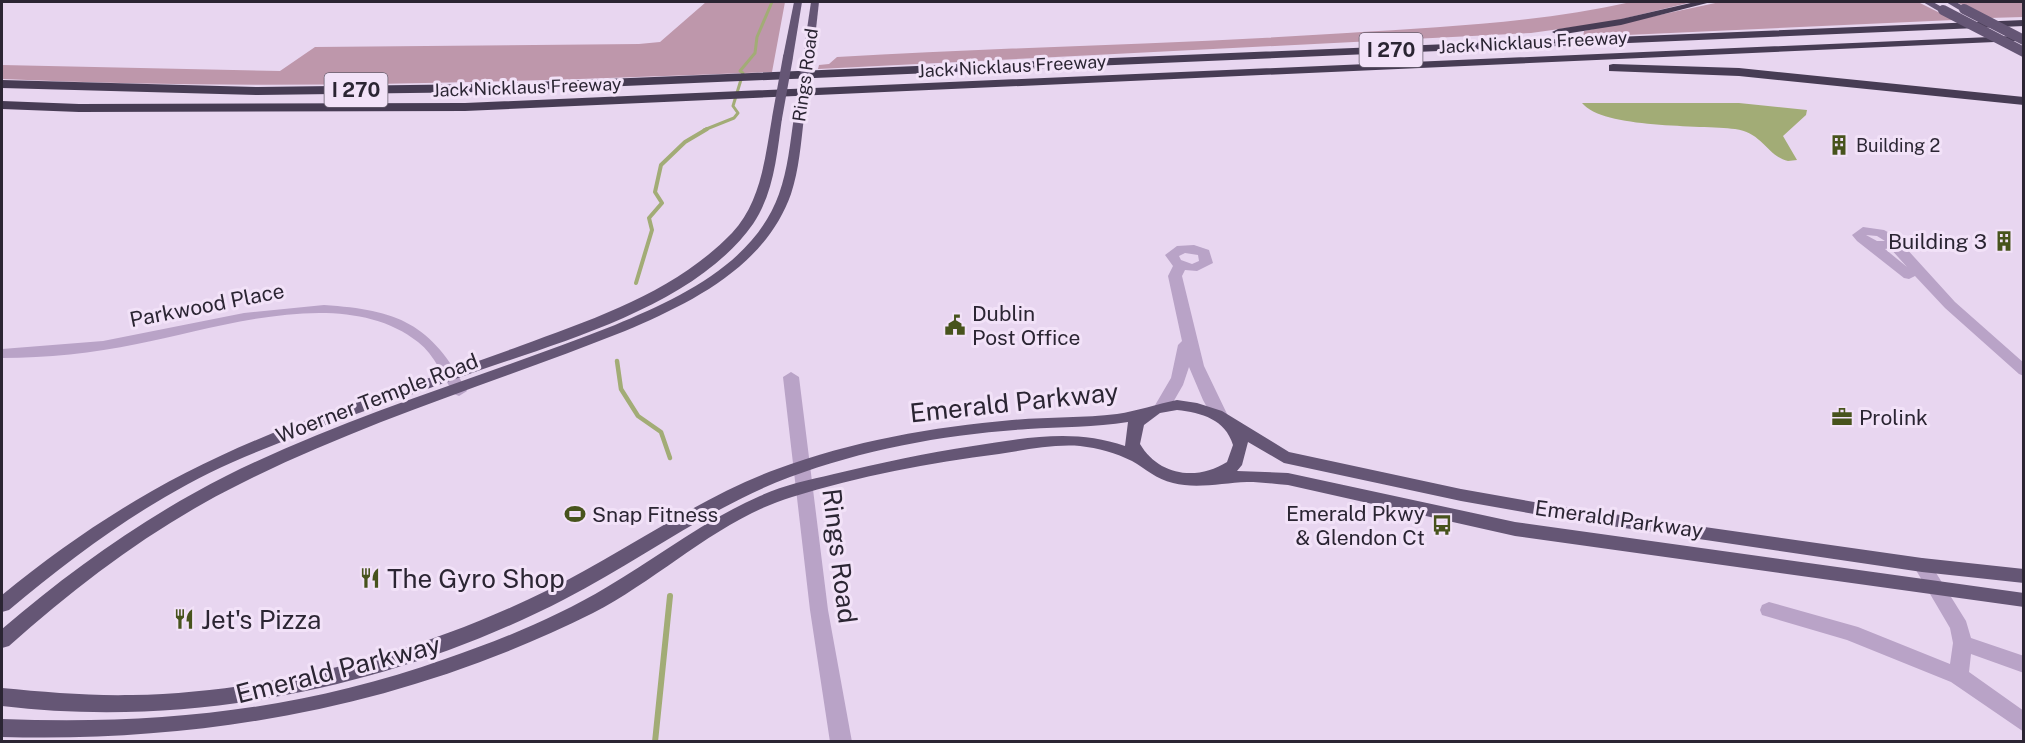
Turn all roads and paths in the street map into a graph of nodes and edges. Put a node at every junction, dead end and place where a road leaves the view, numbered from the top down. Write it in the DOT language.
graph roads {
  1 [pos="798,2"];
  2 [pos="815,2"];
  3 [pos="1706,2"];
  4 [pos="1927,2"];
  5 [pos="1950,2"];
  6 [pos="2024,23"];
  7 [pos="2024,39"];
  8 [pos="2024,52"];
  9 [pos="1114,62"];
  10 [pos="1348,68"];
  11 [pos="2,84"];
  12 [pos="2024,101"];
  13 [pos="2,106"];
  14 [pos="753,216"];
  15 [pos="776,217"];
  16 [pos="1180,266"];
  17 [pos="1950,304"];
  18 [pos="1186,333"];
  19 [pos="2,354"];
  20 [pos="2024,371"];
  21 [pos="791,377"];
  22 [pos="455,384"];
  23 [pos="1155,410"];
  24 [pos="1226,420"];
  25 [pos="1139,458"];
  26 [pos="802,466"];
  27 [pos="1210,478"];
  28 [pos="804,488"];
  29 [pos="1922,566"];
  30 [pos="2024,576"];
  31 [pos="1937,590"];
  32 [pos="2024,600"];
  33 [pos="2,604"];
  34 [pos="1768,610"];
  35 [pos="2,640"];
  36 [pos="1963,642"];
  37 [pos="2024,665"];
  38 [pos="1958,676"];
  39 [pos="2,697"];
  40 [pos="2024,723"];
  41 [pos="2,728"];
  42 [pos="841,741"];
  1 -- 14 [label="main road, Rings Road, bridge"];
  2 -- 15 [label="main road, Rings Road, bridge"];
  3 -- 9 [label="highway"];
  4 -- 8 [label="main road, bridge"];
  5 -- 7 [label="main road, bridge"];
  6 -- 9 [label="highway, Jack Nicklaus Freeway / I 270"];
  7 -- 10 [label="highway, Jack Nicklaus Freeway / I 270"];
  9 -- 11 [label="highway, Jack Nicklaus Freeway / I 270"];
  10 -- 12 [label="highway"];
  10 -- 13 [label="highway, Jack Nicklaus Freeway / I 270"];
  14 -- 22 [label="main road, Woerner Temple Road"];
  15 -- 22 [label="main road, Woerner Temple Road"];
  16 -- 18 [label="street"];
  17 -- 17 [label="street"];
  17 -- 20 [label="street"];
  18 -- 23 [label="street"];
  18 -- 24 [label="street"];
  19 -- 22 [label="street, Parkwood Place"];
  21 -- 26 [label="street, Rings Road"];
  22 -- 33 [label="main road, Woerner Temple Road"];
  22 -- 35 [label="main road, Woerner Temple Road"];
  23 -- 24 [label="main road"];
  23 -- 25 [label="main road"];
  23 -- 26 [label="main road, Emerald Parkway"];
  24 -- 27 [label="main road"];
  24 -- 29 [label="main road, Emerald Parkway"];
  25 -- 27 [label="main road"];
  25 -- 28 [label="main road, Emerald Parkway"];
  26 -- 28 [label="street, Rings Road"];
  26 -- 39 [label="main road, Emerald Parkway"];
  27 -- 31 [label="main road, Emerald Parkway"];
  28 -- 41 [label="main road, Emerald Parkway"];
  28 -- 42 [label="street, Rings Road"];
  29 -- 30 [label="main road, Emerald Parkway"];
  29 -- 31 [label="street"];
  31 -- 32 [label="main road, Emerald Parkway"];
  31 -- 36 [label="street"];
  34 -- 38 [label="street"];
  36 -- 37 [label="street"];
  36 -- 38 [label="street"];
  38 -- 40 [label="street"];
}
